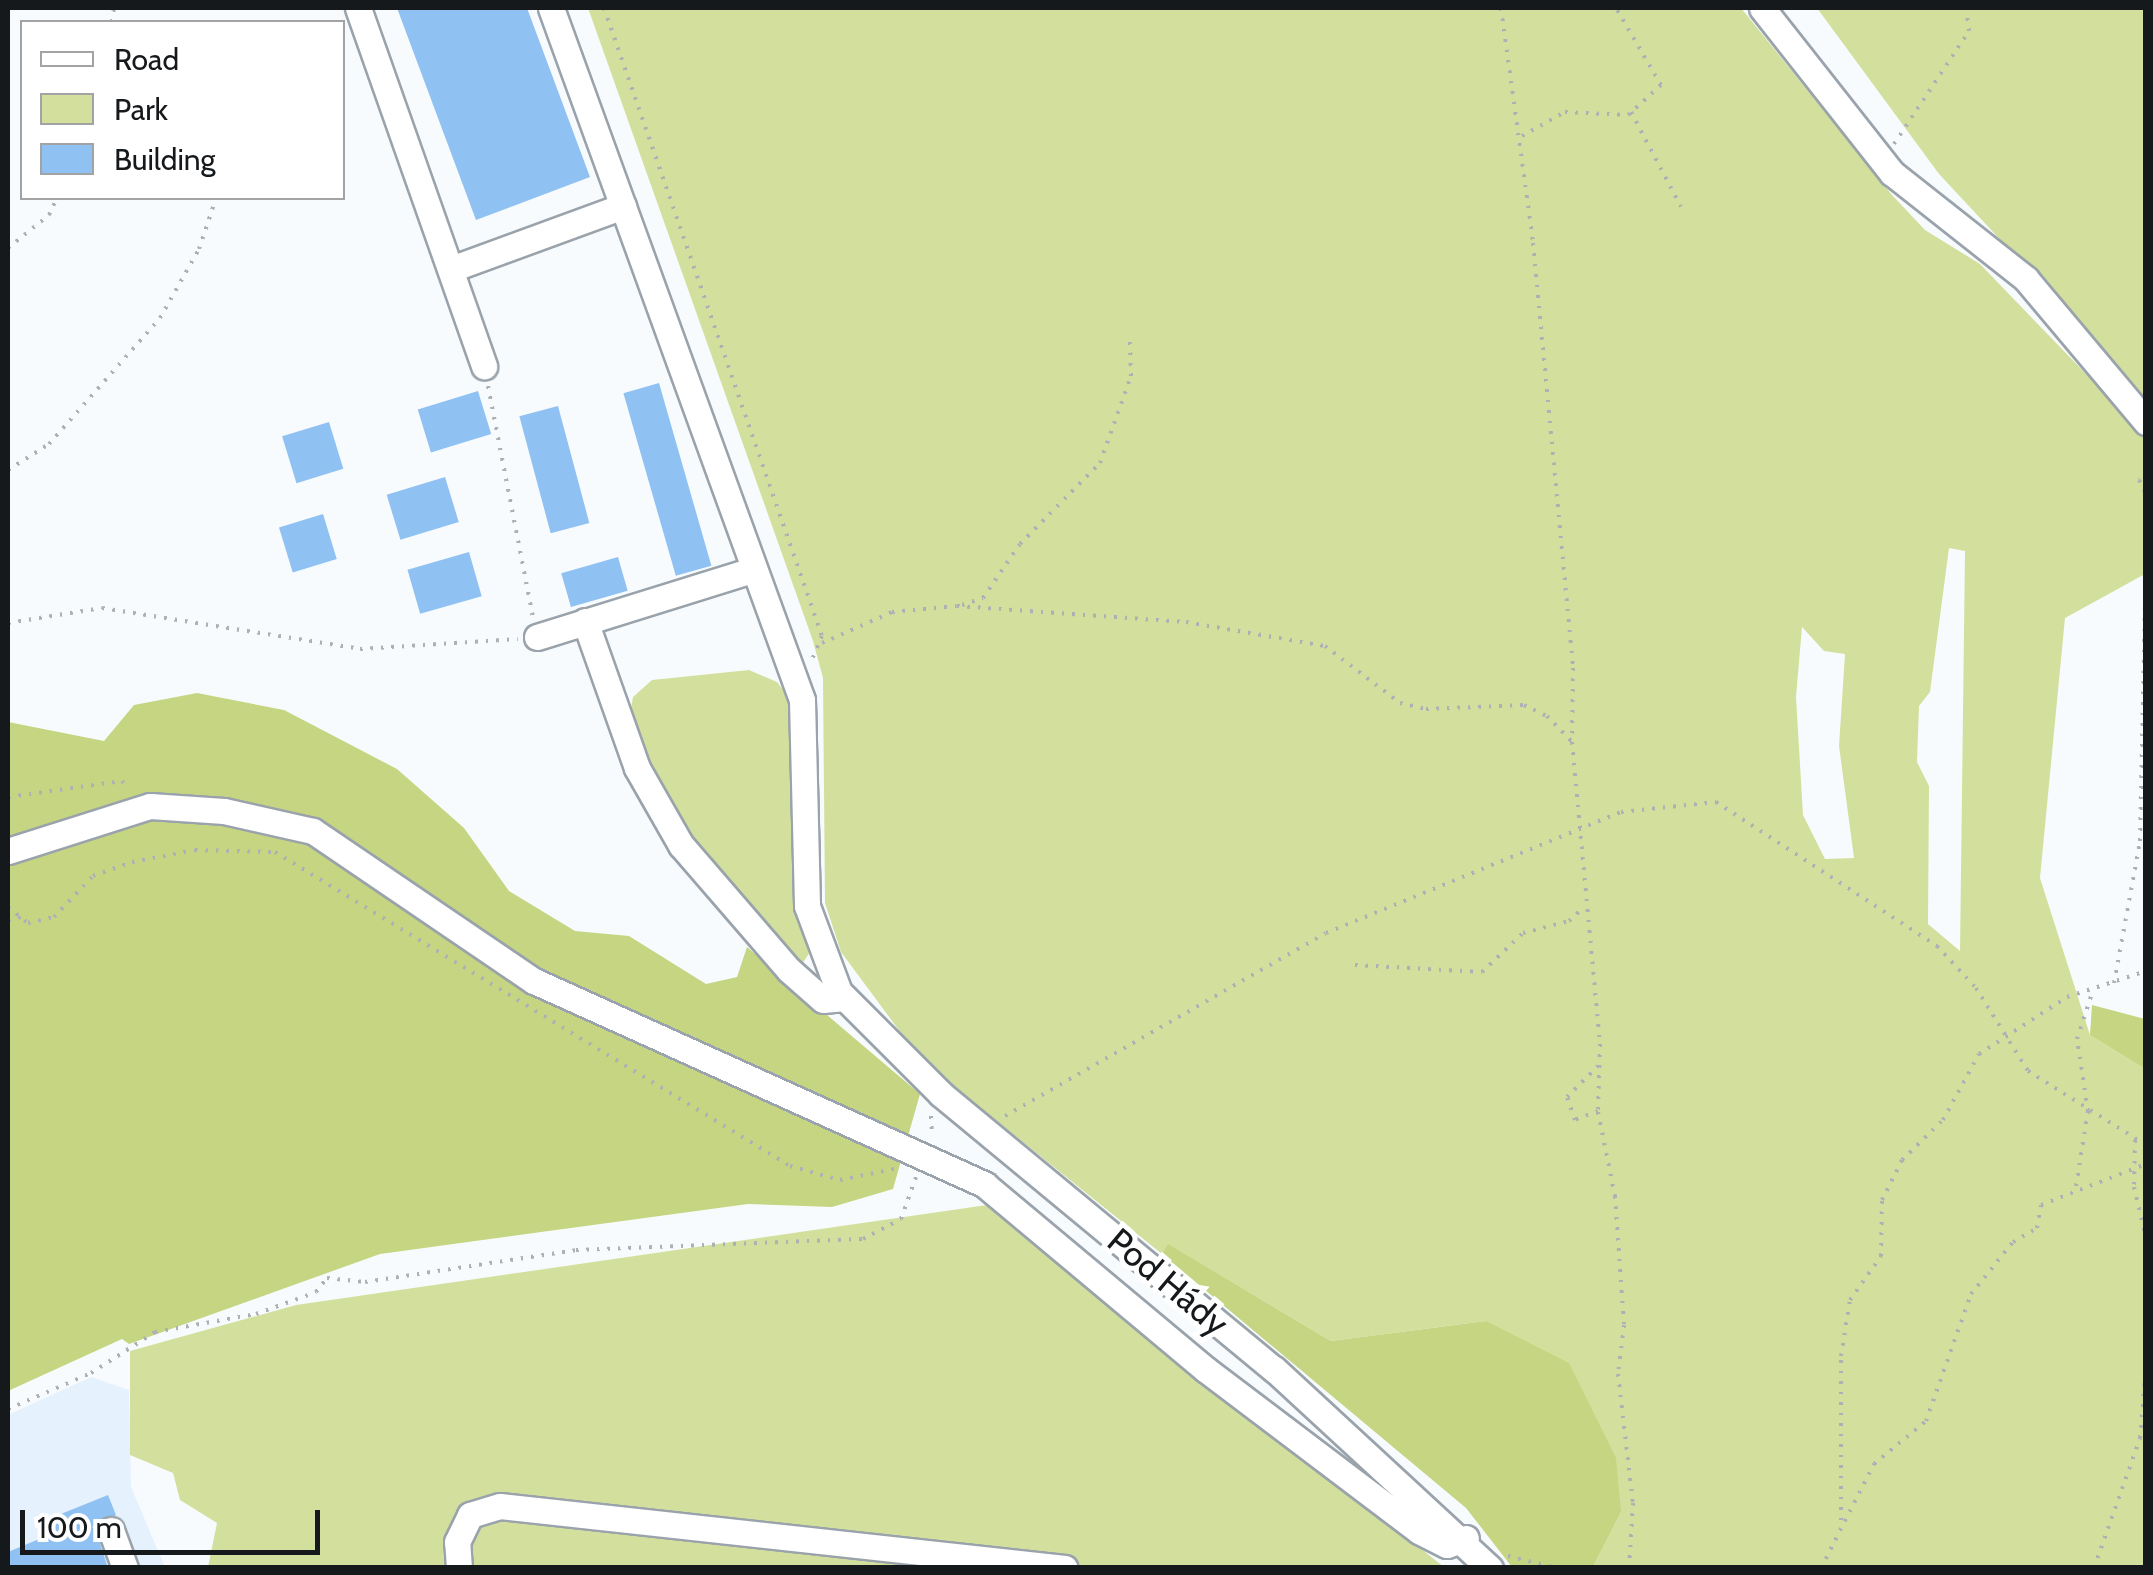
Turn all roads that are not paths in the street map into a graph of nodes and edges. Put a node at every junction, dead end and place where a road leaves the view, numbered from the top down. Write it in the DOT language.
graph roads {
  1 [pos="358,8"];
  2 [pos="551,8"];
  3 [pos="1762,8"];
  4 [pos="623,206"];
  5 [pos="454,268"];
  6 [pos="484,366"];
  7 [pos="2146,422"];
  8 [pos="752,570"];
  9 [pos="585,621"];
  10 [pos="537,637"];
  11 [pos="8,850"];
  12 [pos="845,998"];
  13 [pos="112,1530"];
  14 [pos="1451,1550"];
  15 [pos="1488,1564"];
  16 [pos="125,1568"];
  17 [pos="460,1568"];
  18 [pos="1065,1568"];
  1 -- 5 [label="street"];
  2 -- 4 [label="street, Pod Hády"];
  3 -- 7 [label="street"];
  4 -- 5 [label="street"];
  4 -- 8 [label="street, Pod Hády"];
  5 -- 6 [label="street"];
  8 -- 9 [label="street"];
  8 -- 12 [label="street, Pod Hády"];
  9 -- 10 [label="street"];
  9 -- 12 [label="street, Pod Hády"];
  11 -- 14 [label="street"];
  12 -- 14 [label="street, Pod Hády"];
  13 -- 16 [label="street"];
  14 -- 15 [label="street, Pod Hády"];
  17 -- 18 [label="street"];
}
